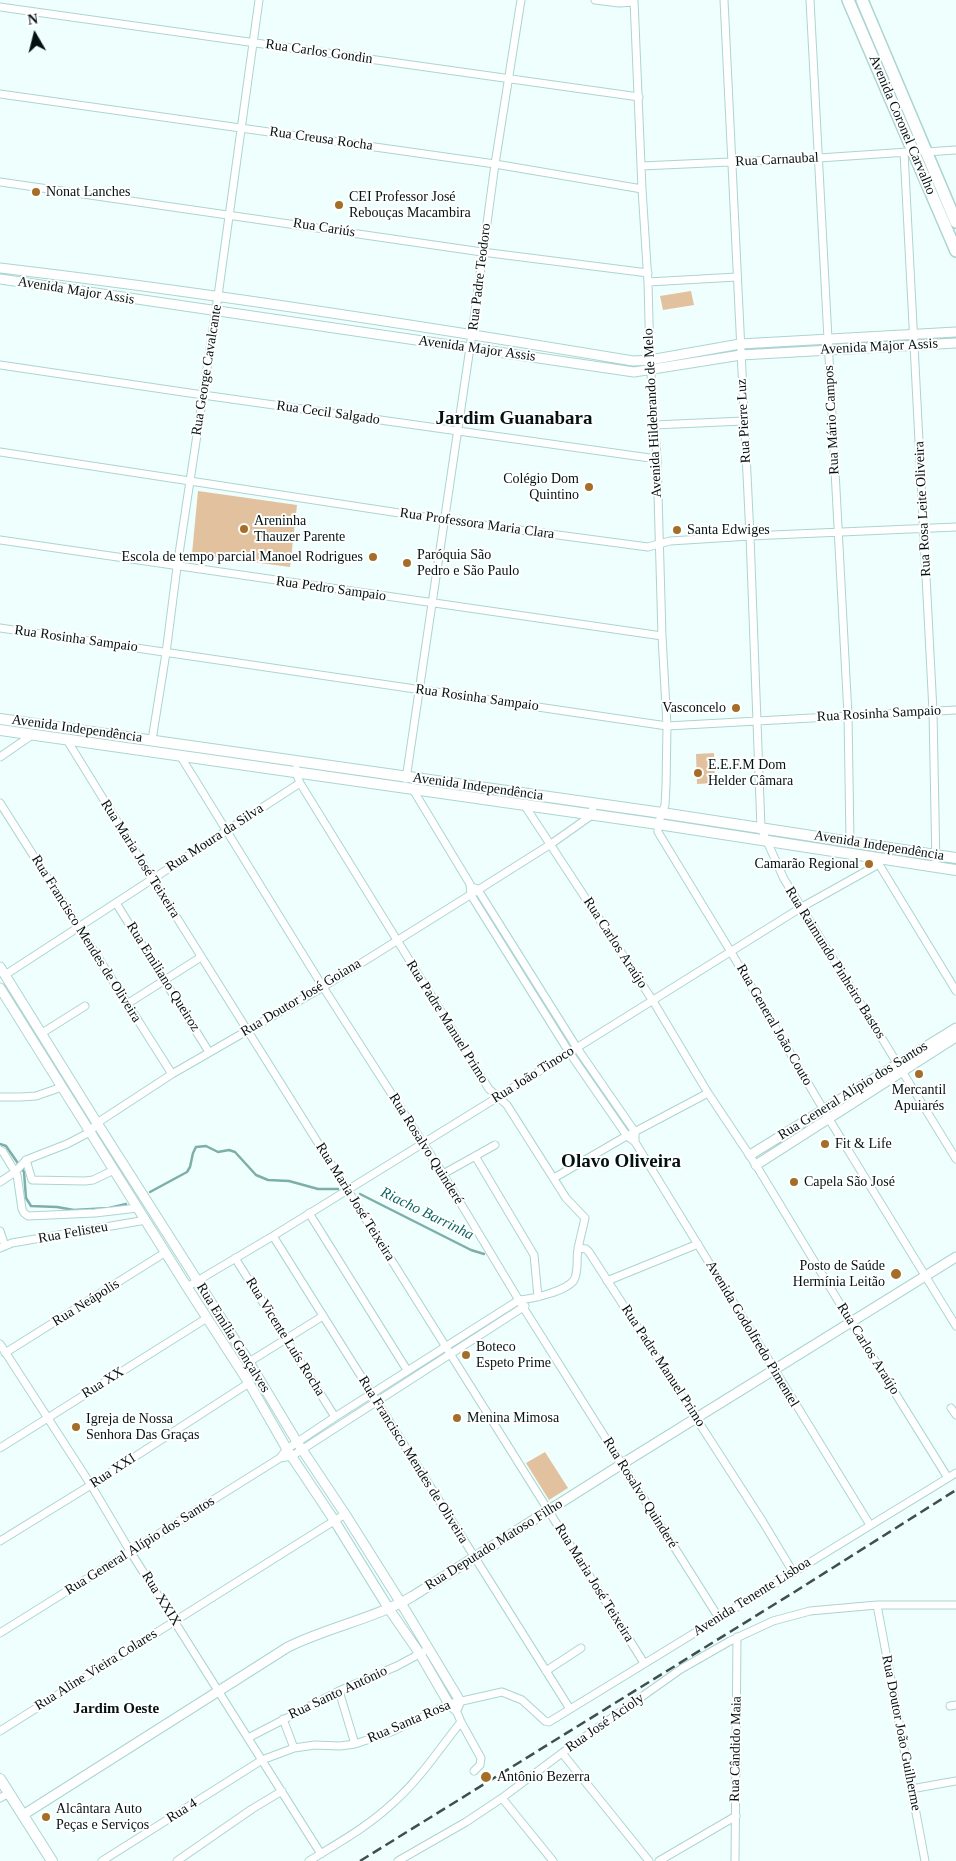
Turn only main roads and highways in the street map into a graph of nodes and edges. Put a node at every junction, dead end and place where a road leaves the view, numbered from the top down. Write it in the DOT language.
graph roads {
  1 [pos="848,0"];
  2 [pos="862,0"];
  3 [pos="956,222"];
  4 [pos="956,251"];
  5 [pos="0,718"];
  6 [pos="0,730"];
  7 [pos="956,858"];
  8 [pos="956,870"];
  9 [pos="0,1779"];
  10 [pos="5,1796"];
  11 [pos="52,1861"];
  1 -- 4 [label="main road, Avenida Coronel Carvalho"];
  2 -- 3 [label="main road, Avenida Coronel Carvalho"];
  5 -- 7 [label="main road, Avenida Independência"];
  6 -- 8 [label="main road, Avenida Independência"];
  9 -- 10 [label="main road"];
  10 -- 11 [label="main road"];
}
